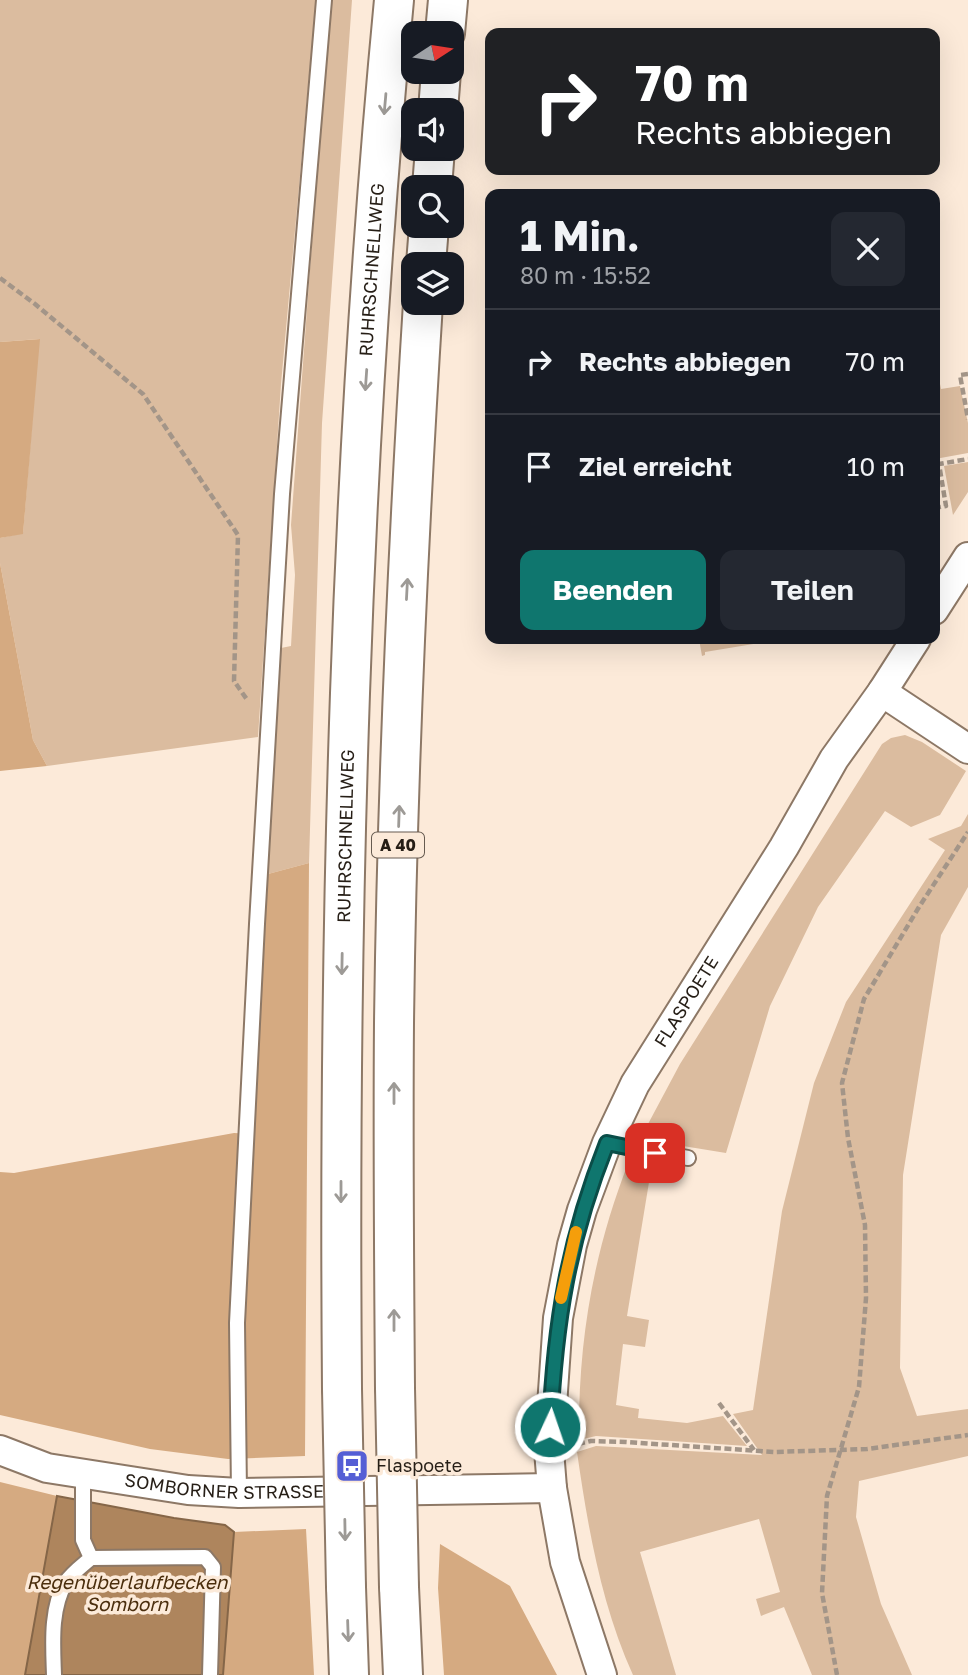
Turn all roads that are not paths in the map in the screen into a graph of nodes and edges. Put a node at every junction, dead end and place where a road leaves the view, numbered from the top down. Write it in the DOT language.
graph roads {
  1 [pos="324,0"];
  2 [pos="394,0"];
  3 [pos="448,0"];
  4 [pos="446,21"];
  5 [pos="422,315"];
  6 [pos="968,557"];
  7 [pos="940,601"];
  8 [pos="913,644"];
  9 [pos="882,692"];
  10 [pos="968,749"];
  11 [pos="607,1143"];
  12 [pos="688,1158"];
  13 [pos="0,1450"];
  14 [pos="83,1474"];
  15 [pos="552,1488"];
  16 [pos="239,1493"];
  17 [pos="91,1558"];
  18 [pos="54,1675"];
  19 [pos="210,1675"];
  20 [pos="349,1675"];
  21 [pos="403,1675"];
  22 [pos="603,1675"];
  1 -- 16 [label="lane"];
  2 -- 20 [label="highway, RUHRSCHNELLWEG, one-way, bridge"];
  3 -- 4 [label="highway"];
  21 -- 5 [label="highway, A 40, one-way, bridge"];
  6 -- 7 [label="street"];
  8 -- 9 [label="street, FLASPOETE"];
  9 -- 10 [label="street"];
  9 -- 11 [label="street, FLASPOETE"];
  11 -- 12 [label="lane"];
  11 -- 15 [label="street, FLASPOETE"];
  13 -- 14 [label="street, SOMBORNER STRASSE"];
  14 -- 16 [label="street, SOMBORNER STRASSE"];
  14 -- 17 [label="lane"];
  15 -- 16 [label="street, SOMBORNER STRASSE"];
  15 -- 22 [label="street"];
  17 -- 18 [label="lane"];
  17 -- 19 [label="lane"];
}
